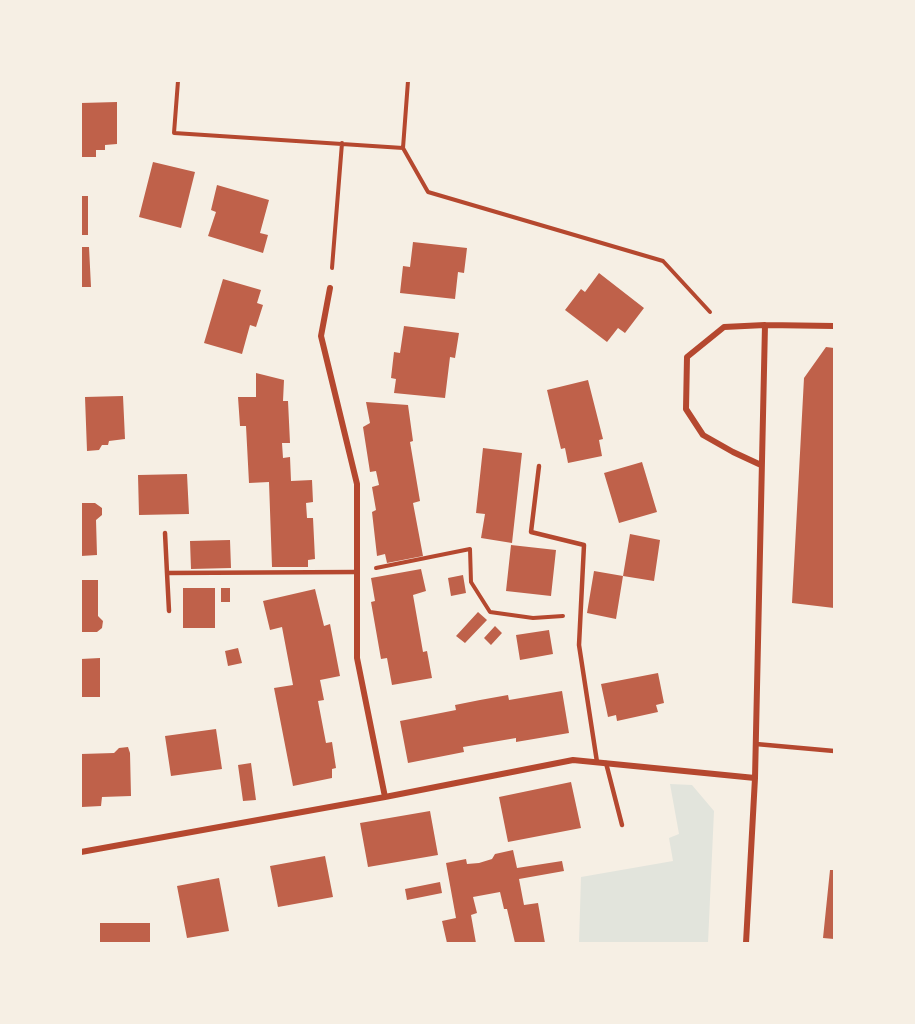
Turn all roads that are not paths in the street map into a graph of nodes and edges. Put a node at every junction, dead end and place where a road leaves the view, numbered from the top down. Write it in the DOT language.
graph roads {
  1 [pos="330,288"];
  2 [pos="765,325"];
  3 [pos="834,326"];
  4 [pos="761,465"];
  5 [pos="539,466"];
  6 [pos="165,533"];
  7 [pos="357,572"];
  8 [pos="167,573"];
  9 [pos="169,611"];
  10 [pos="756,744"];
  11 [pos="834,751"];
  12 [pos="597,762"];
  13 [pos="606,763"];
  14 [pos="755,778"];
  15 [pos="386,797"];
  16 [pos="622,825"];
  17 [pos="81,852"];
  18 [pos="746,943"];
  1 -- 7 [label="street"];
  2 -- 3 [label="street"];
  2 -- 4 [label="street"];
  2 -- 4 [label="street"];
  4 -- 10 [label="street"];
  5 -- 12 [label="lane"];
  6 -- 8 [label="lane"];
  7 -- 8 [label="lane"];
  7 -- 15 [label="street"];
  8 -- 9 [label="lane"];
  10 -- 11 [label="lane"];
  10 -- 14 [label="street"];
  12 -- 13 [label="street"];
  12 -- 15 [label="street"];
  13 -- 14 [label="street"];
  13 -- 16 [label="lane"];
  14 -- 18 [label="street"];
  15 -- 17 [label="street"];
}
